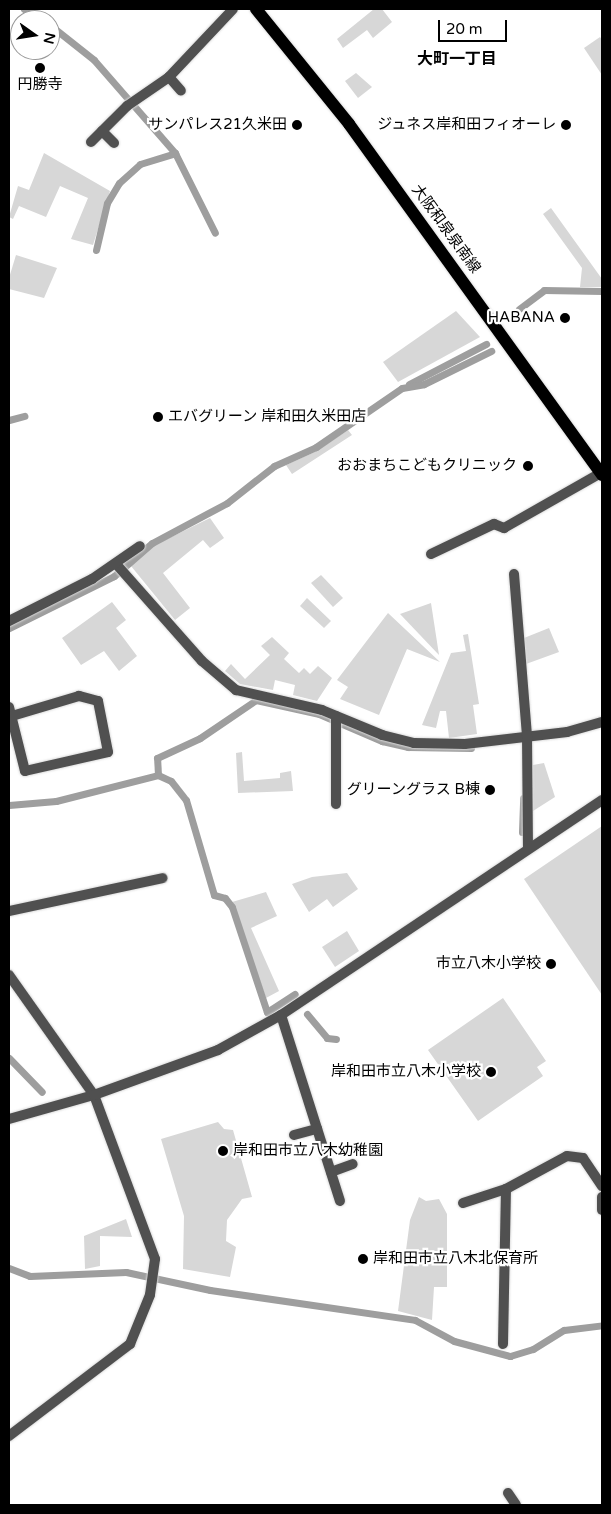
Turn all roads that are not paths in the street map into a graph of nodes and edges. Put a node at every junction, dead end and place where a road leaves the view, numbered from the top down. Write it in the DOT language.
graph roads {
  1 [pos="233,9"];
  2 [pos="256,9"];
  3 [pos="169,77"];
  4 [pos="181,91"];
  5 [pos="102,131"];
  6 [pos="91,142"];
  7 [pos="114,143"];
  8 [pos="602,474"];
  9 [pos="140,546"];
  10 [pos="431,554"];
  11 [pos="117,565"];
  12 [pos="514,574"];
  13 [pos="9,621"];
  14 [pos="11,712"];
  15 [pos="336,716"];
  16 [pos="602,722"];
  17 [pos="527,735"];
  18 [pos="602,800"];
  19 [pos="336,804"];
  20 [pos="528,848"];
  21 [pos="163,878"];
  22 [pos="9,911"];
  23 [pos="9,975"];
  24 [pos="281,1015"];
  25 [pos="94,1095"];
  26 [pos="9,1119"];
  27 [pos="317,1128"];
  28 [pos="294,1135"];
  29 [pos="353,1164"];
  30 [pos="331,1172"];
  31 [pos="602,1186"];
  32 [pos="506,1188"];
  33 [pos="602,1197"];
  34 [pos="340,1201"];
  35 [pos="463,1203"];
  36 [pos="602,1210"];
  37 [pos="503,1344"];
  38 [pos="9,1436"];
  39 [pos="508,1493"];
  40 [pos="516,1505"];
  1 -- 3 [label="street"];
  2 -- 8 [label="main road, 大阪和泉泉南線"];
  3 -- 4 [label="street"];
  3 -- 5 [label="street"];
  5 -- 6 [label="street"];
  5 -- 7 [label="street"];
  8 -- 10 [label="street"];
  9 -- 11 [label="street"];
  11 -- 13 [label="street"];
  11 -- 15 [label="street"];
  12 -- 17 [label="street"];
  14 -- 14 [label="street"];
  15 -- 17 [label="street"];
  15 -- 19 [label="street"];
  16 -- 17 [label="street"];
  17 -- 20 [label="street"];
  18 -- 20 [label="street"];
  20 -- 24 [label="street"];
  21 -- 22 [label="street"];
  23 -- 25 [label="street"];
  24 -- 25 [label="street"];
  24 -- 27 [label="street"];
  25 -- 26 [label="street"];
  25 -- 38 [label="street"];
  27 -- 28 [label="street"];
  27 -- 30 [label="street"];
  29 -- 30 [label="street"];
  30 -- 34 [label="street"];
  31 -- 32 [label="street"];
  32 -- 35 [label="street"];
  32 -- 37 [label="street"];
  33 -- 36 [label="street"];
  39 -- 40 [label="street"];
}
